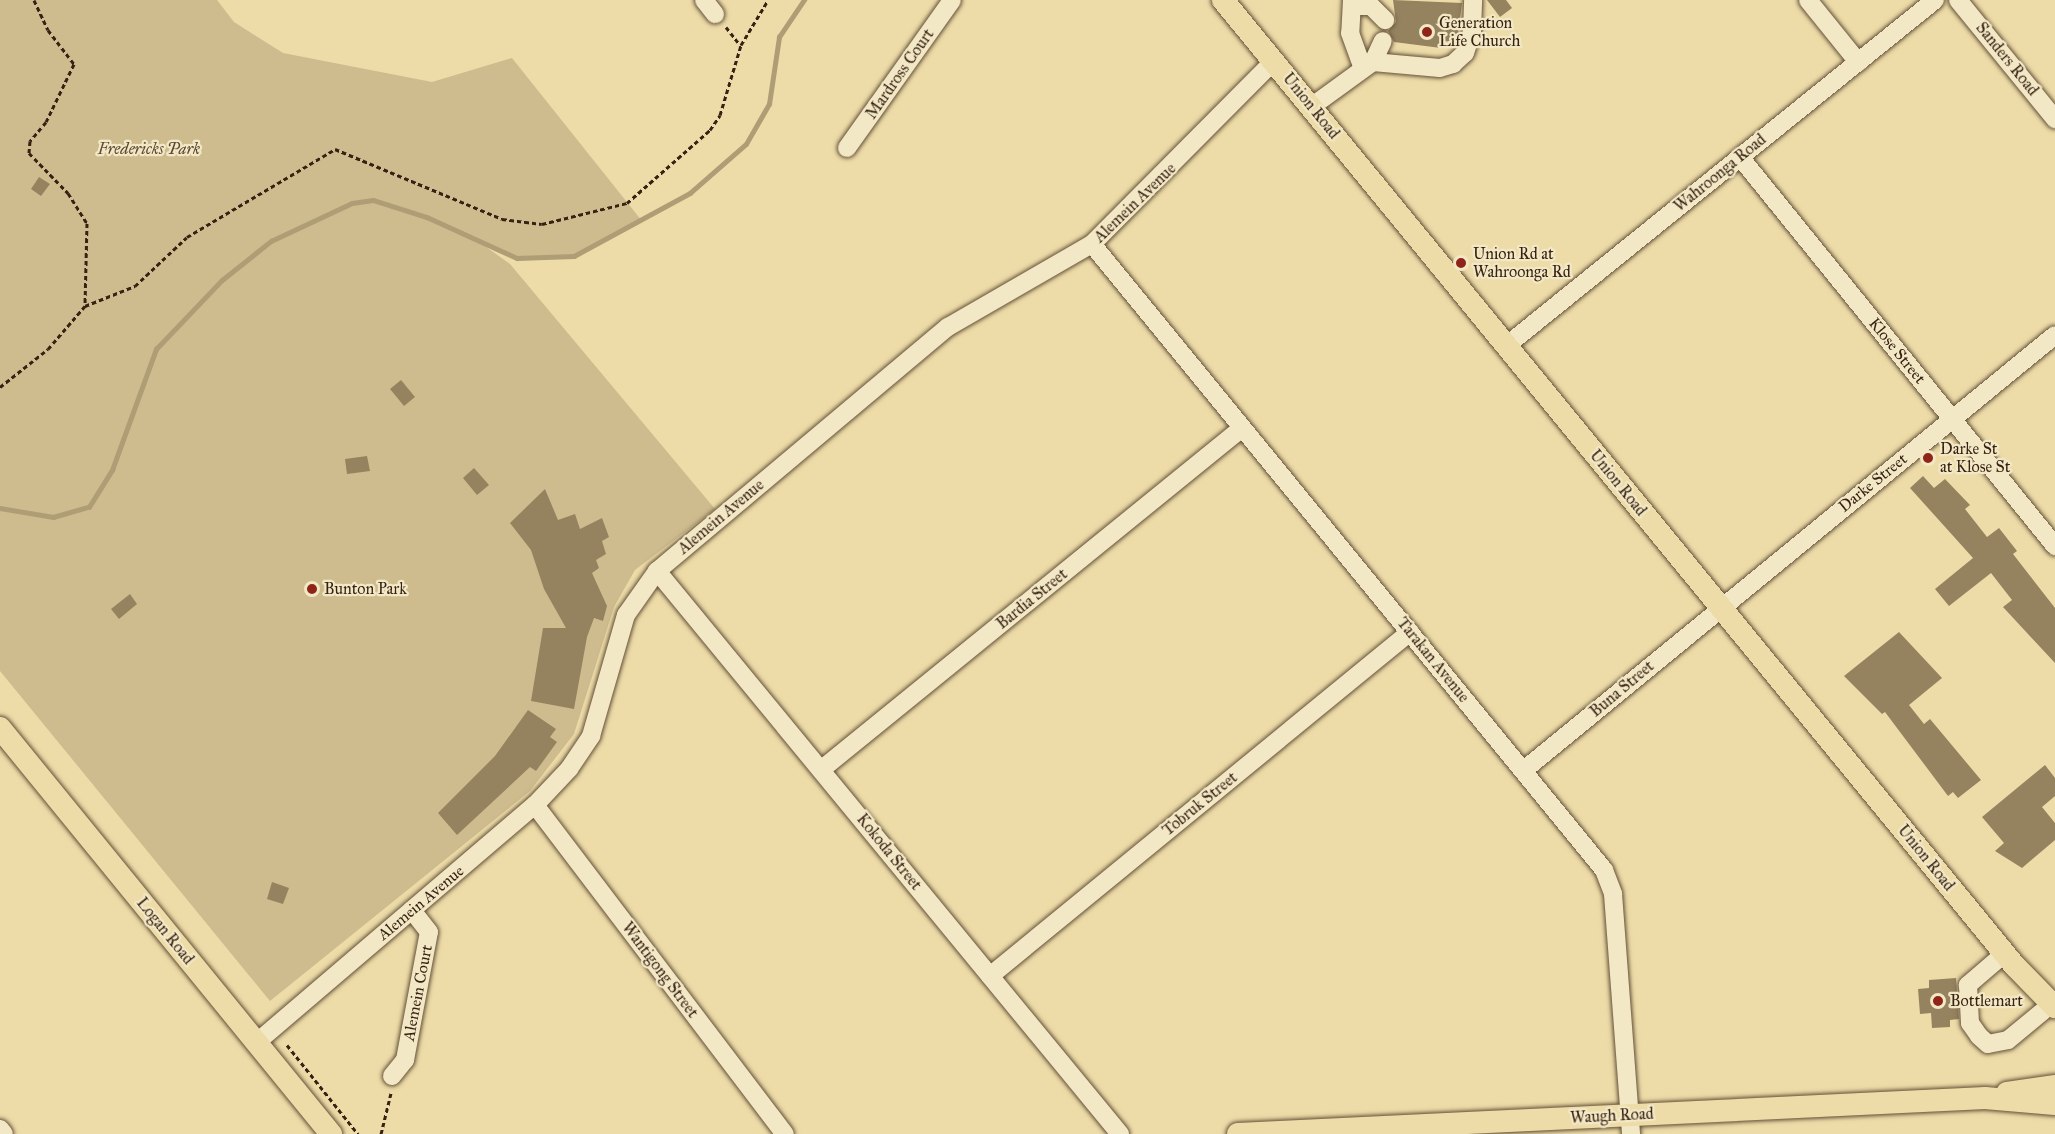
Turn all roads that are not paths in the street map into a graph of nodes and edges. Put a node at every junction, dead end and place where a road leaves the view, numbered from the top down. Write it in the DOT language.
graph roads {
  1 [pos="952,0"];
  2 [pos="1222,0"];
  3 [pos="1473,0"];
  4 [pos="1808,0"];
  5 [pos="1935,0"];
  6 [pos="1958,0"];
  7 [pos="1352,3"];
  8 [pos="1385,20"];
  9 [pos="1383,41"];
  10 [pos="1274,61"];
  11 [pos="1858,62"];
  12 [pos="1368,64"];
  13 [pos="1311,107"];
  14 [pos="2055,118"];
  15 [pos="847,148"];
  16 [pos="1740,157"];
  17 [pos="1092,244"];
  18 [pos="2055,335"];
  19 [pos="1506,346"];
  20 [pos="1952,419"];
  21 [pos="1242,428"];
  22 [pos="2055,546"];
  23 [pos="657,570"];
  24 [pos="1720,607"];
  25 [pos="1410,632"];
  26 [pos="0,728"];
  27 [pos="822,769"];
  28 [pos="1524,770"];
  29 [pos="535,805"];
  30 [pos="412,910"];
  31 [pos="2009,959"];
  32 [pos="990,976"];
  33 [pos="2051,1015"];
  34 [pos="256,1043"];
  35 [pos="392,1076"];
  36 [pos="2055,1076"];
  37 [pos="2044,1087"];
  38 [pos="1985,1098"];
  39 [pos="2055,1104"];
  40 [pos="1630,1124"];
  41 [pos="0,1129"];
  42 [pos="4,1134"];
  43 [pos="331,1134"];
  44 [pos="785,1134"];
  45 [pos="1120,1134"];
  46 [pos="1238,1134"];
  1 -- 15 [label="street, Mardross Court"];
  2 -- 10 [label="main road, Union Road"];
  3 -- 12 [label="street"];
  4 -- 11 [label="street"];
  5 -- 11 [label="street, Wahroonga Road"];
  6 -- 14 [label="street, Sanders Road"];
  7 -- 8 [label="street"];
  7 -- 12 [label="street"];
  9 -- 12 [label="street"];
  10 -- 13 [label="main road, Union Road"];
  10 -- 17 [label="street, Alemein Avenue"];
  11 -- 16 [label="street, Wahroonga Road"];
  12 -- 13 [label="street"];
  13 -- 19 [label="main road, Union Road"];
  16 -- 19 [label="street, Wahroonga Road"];
  16 -- 20 [label="street, Klose Street"];
  17 -- 21 [label="street, Tarakan Avenue"];
  17 -- 23 [label="street, Alemein Avenue"];
  18 -- 20 [label="street, Darke Street"];
  19 -- 24 [label="main road, Union Road"];
  20 -- 22 [label="street, Klose Street"];
  20 -- 24 [label="street, Darke Street"];
  21 -- 25 [label="street, Tarakan Avenue"];
  21 -- 27 [label="street, Bardia Street"];
  23 -- 27 [label="street, Kokoda Street"];
  23 -- 29 [label="street, Alemein Avenue"];
  24 -- 28 [label="street, Buna Street"];
  24 -- 31 [label="main road, Union Road"];
  25 -- 28 [label="street, Tarakan Avenue"];
  25 -- 32 [label="street, Tobruk Street"];
  26 -- 34 [label="main road, Logan Road"];
  27 -- 32 [label="street, Kokoda Street"];
  28 -- 40 [label="street, Tarakan Avenue"];
  29 -- 30 [label="street, Alemein Avenue"];
  29 -- 44 [label="street, Wantigong Street"];
  30 -- 34 [label="street, Alemein Avenue"];
  30 -- 35 [label="street, Alemein Court"];
  31 -- 33 [label="main road, Union Road"];
  31 -- 33 [label="street"];
  32 -- 45 [label="street, Kokoda Street"];
  34 -- 43 [label="main road, Logan Road"];
  36 -- 37 [label="main road, Waugh Road"];
  37 -- 38 [label="main road, Waugh Road"];
  38 -- 39 [label="main road, Waugh Road"];
  38 -- 40 [label="main road, Waugh Road"];
  40 -- 46 [label="main road, Waugh Road"];
  41 -- 42 [label="street"];
}
